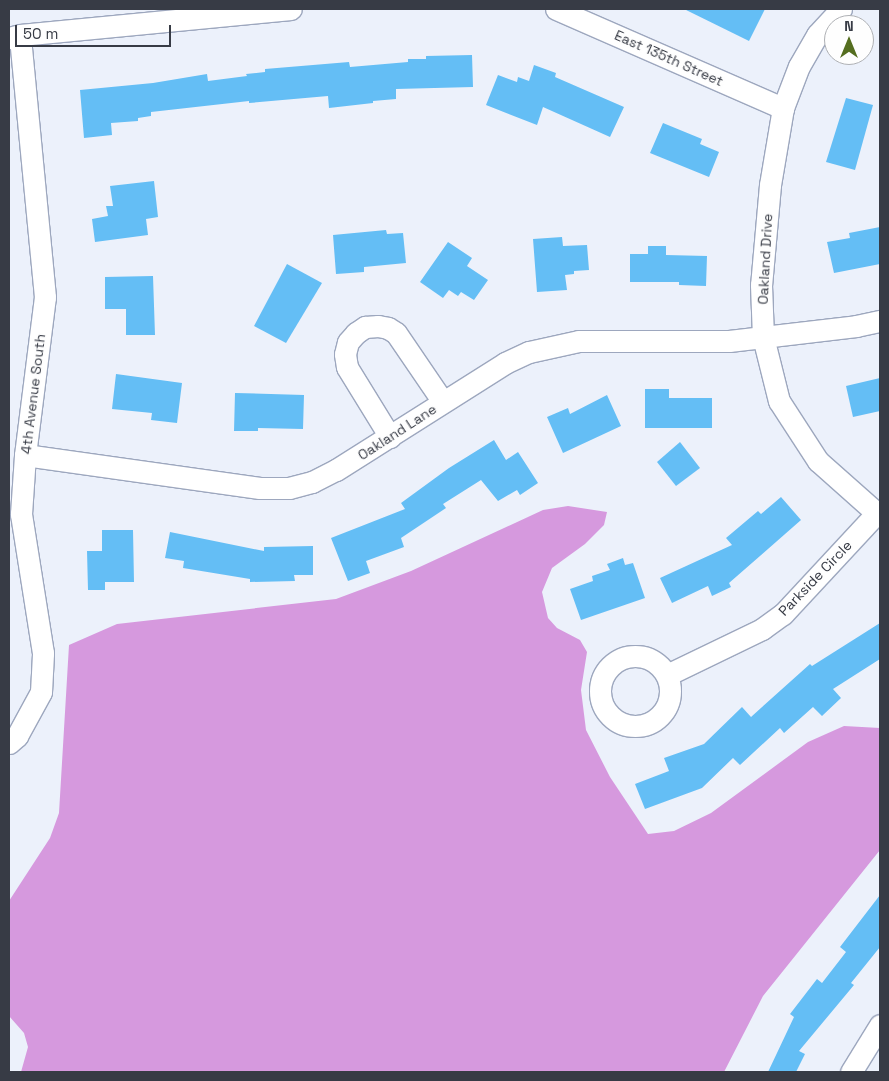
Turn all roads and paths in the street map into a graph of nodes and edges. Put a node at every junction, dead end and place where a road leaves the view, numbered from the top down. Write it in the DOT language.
graph roads {
  1 [pos="291,9"];
  2 [pos="556,9"];
  3 [pos="841,9"];
  4 [pos="200,13"];
  5 [pos="15,37"];
  6 [pos="783,108"];
  7 [pos="880,321"];
  8 [pos="763,337"];
  9 [pos="443,402"];
  10 [pos="390,437"];
  11 [pos="25,455"];
  12 [pos="879,515"];
  13 [pos="667,674"];
  14 [pos="9,743"];
  15 [pos="880,1026"];
  16 [pos="851,1072"];
  1 -- 4 [label="street"];
  2 -- 6 [label="street, East 135th Street"];
  3 -- 6 [label="street, Oakland Drive"];
  4 -- 5 [label="street"];
  5 -- 11 [label="street, 4th Avenue South"];
  6 -- 8 [label="street, Oakland Drive"];
  7 -- 8 [label="street, Oakland Lane"];
  8 -- 9 [label="street, Oakland Lane"];
  8 -- 12 [label="street, Oakland Drive"];
  9 -- 10 [label="street, Oakland Lane"];
  9 -- 10 [label="street"];
  10 -- 11 [label="street, Oakland Lane"];
  11 -- 14 [label="street, 4th Avenue South"];
  12 -- 13 [label="street, Parkside Circle"];
  15 -- 16 [label="street"];
}
